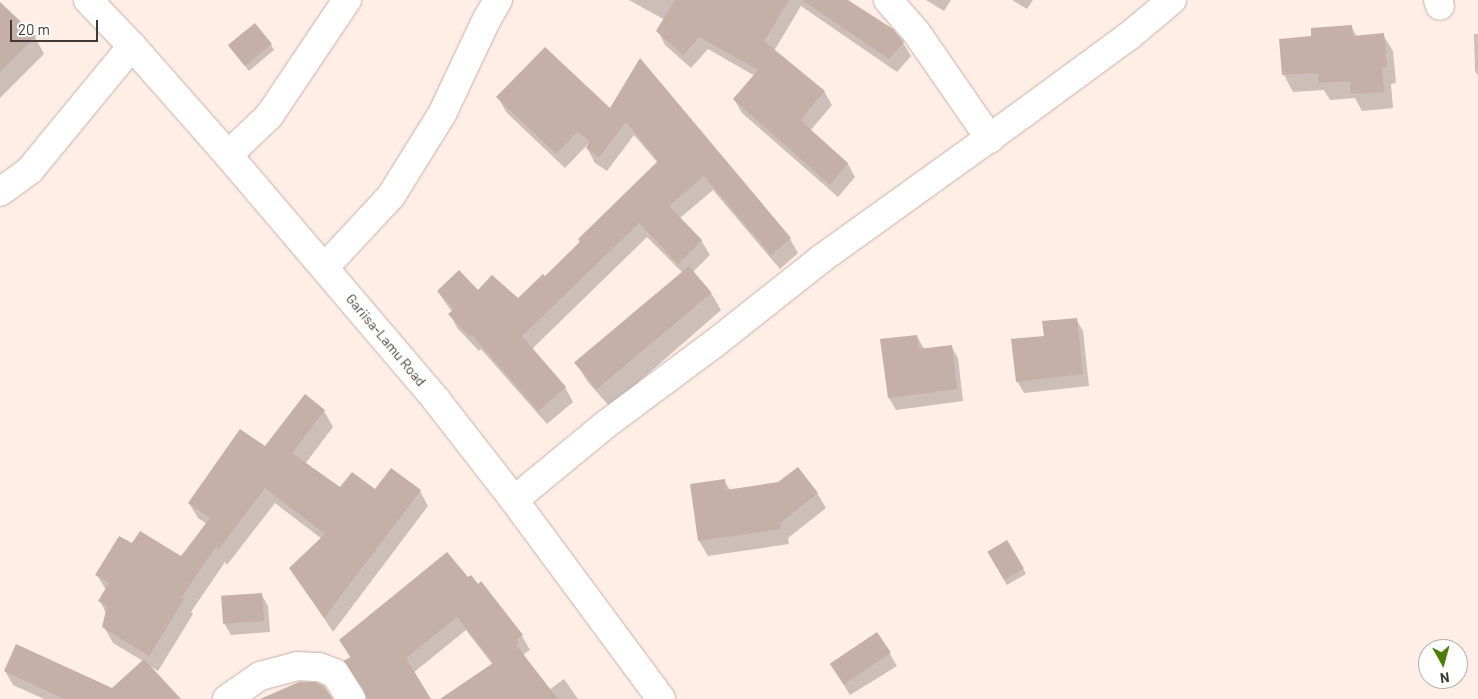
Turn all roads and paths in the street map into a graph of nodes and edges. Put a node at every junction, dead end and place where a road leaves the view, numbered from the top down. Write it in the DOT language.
graph roads {
  1 [pos="88,0"];
  2 [pos="347,0"];
  3 [pos="498,0"];
  4 [pos="888,0"];
  5 [pos="1172,0"];
  6 [pos="132,46"];
  7 [pos="990,139"];
  8 [pos="228,155"];
  9 [pos="0,192"];
  10 [pos="324,267"];
  11 [pos="514,500"];
  12 [pos="226,699"];
  13 [pos="351,699"];
  14 [pos="661,699"];
  1 -- 6 [label="street, Gariisa-Lamu Road"];
  2 -- 8 [label="street"];
  3 -- 10 [label="street"];
  4 -- 7 [label="street"];
  5 -- 7 [label="street"];
  6 -- 8 [label="street, Gariisa-Lamu Road"];
  6 -- 9 [label="street"];
  7 -- 11 [label="street"];
  8 -- 10 [label="street, Gariisa-Lamu Road"];
  10 -- 11 [label="street, Gariisa-Lamu Road"];
  11 -- 14 [label="street, Gariisa-Lamu Road"];
  12 -- 13 [label="street"];
}
